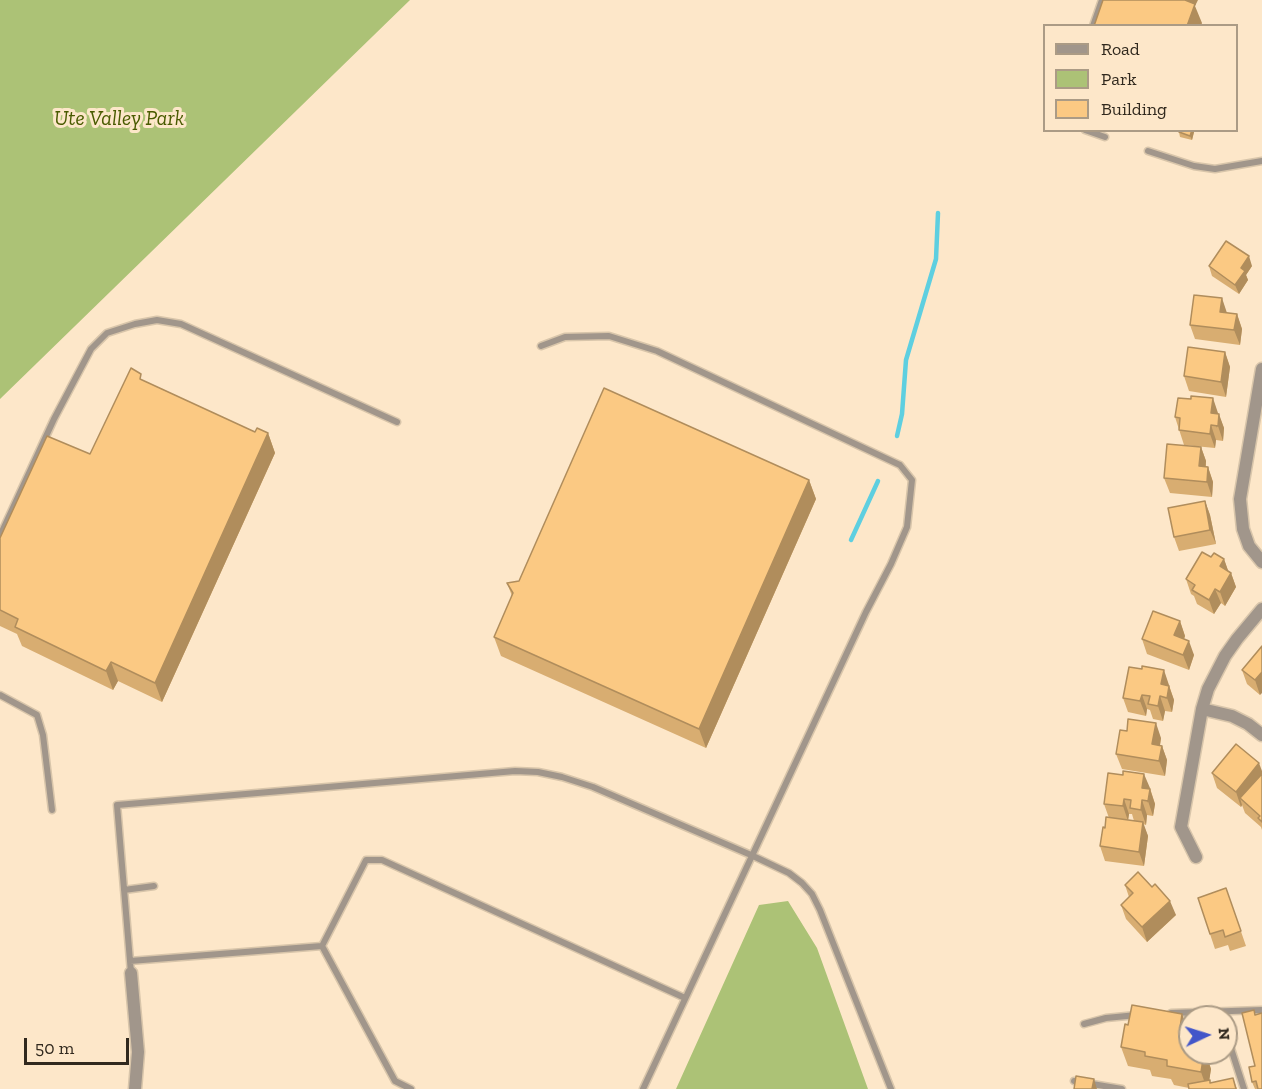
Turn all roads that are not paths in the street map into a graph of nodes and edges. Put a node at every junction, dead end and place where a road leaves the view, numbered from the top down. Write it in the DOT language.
graph roads {
  1 [pos="1102,0"];
  2 [pos="1094,24"];
  3 [pos="1091,132"];
  4 [pos="1105,137"];
  5 [pos="1148,151"];
  6 [pos="1262,161"];
  7 [pos="541,346"];
  8 [pos="1262,369"];
  9 [pos="397,422"];
  10 [pos="0,536"];
  11 [pos="1262,562"];
  12 [pos="1262,609"];
  13 [pos="0,695"];
  14 [pos="1202,709"];
  15 [pos="1262,735"];
  16 [pos="52,810"];
  17 [pos="752,855"];
  18 [pos="1196,857"];
  19 [pos="154,886"];
  20 [pos="124,890"];
  21 [pos="322,946"];
  22 [pos="131,967"];
  23 [pos="686,998"];
  24 [pos="1262,1010"];
  25 [pos="1238,1012"];
  26 [pos="1150,1014"];
  27 [pos="1162,1014"];
  28 [pos="1178,1014"];
  29 [pos="1084,1024"];
  30 [pos="1236,1065"];
  31 [pos="1074,1081"];
  32 [pos="135,1089"];
  33 [pos="411,1089"];
  34 [pos="644,1089"];
  35 [pos="891,1089"];
  36 [pos="1122,1089"];
  37 [pos="1244,1089"];
  1 -- 2 [label="lane"];
  3 -- 4 [label="lane"];
  5 -- 6 [label="lane"];
  7 -- 17 [label="lane"];
  8 -- 11 [label="street"];
  9 -- 10 [label="lane"];
  12 -- 14 [label="street"];
  13 -- 16 [label="lane"];
  14 -- 15 [label="street"];
  14 -- 18 [label="street"];
  17 -- 20 [label="lane"];
  17 -- 23 [label="lane"];
  17 -- 35 [label="lane"];
  19 -- 20 [label="lane"];
  20 -- 22 [label="lane"];
  21 -- 22 [label="lane"];
  21 -- 23 [label="lane"];
  21 -- 33 [label="lane"];
  22 -- 32 [label="street"];
  23 -- 34 [label="lane"];
  24 -- 25 [label="lane"];
  26 -- 29 [label="lane"];
  27 -- 28 [label="lane"];
  30 -- 37 [label="lane"];
  31 -- 36 [label="lane"];
}
